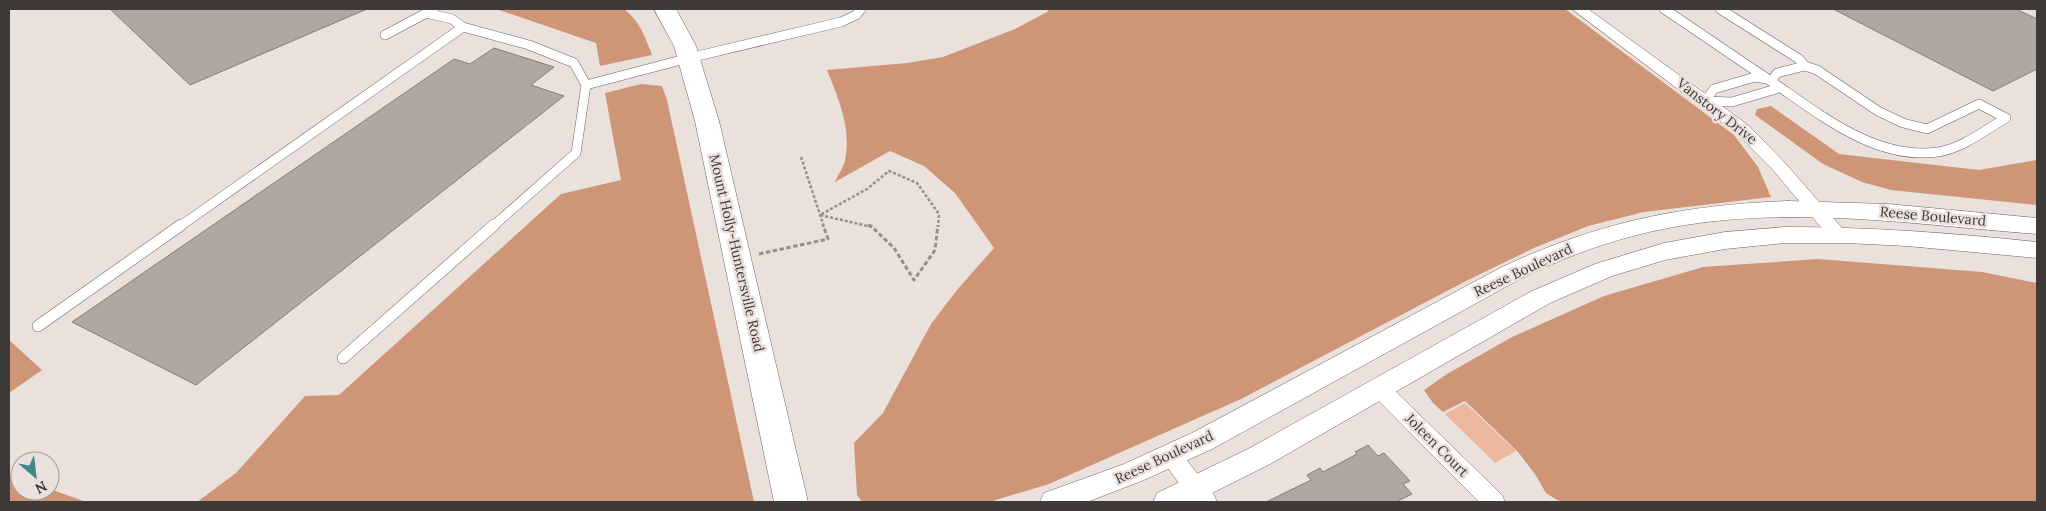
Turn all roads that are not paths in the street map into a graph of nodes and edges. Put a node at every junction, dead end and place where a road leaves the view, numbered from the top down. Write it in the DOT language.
graph roads {
  1 [pos="434,9"];
  2 [pos="665,9"];
  3 [pos="860,9"];
  4 [pos="1579,9"];
  5 [pos="1664,9"];
  6 [pos="1720,9"];
  7 [pos="426,13"];
  8 [pos="463,27"];
  9 [pos="385,35"];
  10 [pos="689,58"];
  11 [pos="1805,66"];
  12 [pos="1772,80"];
  13 [pos="586,86"];
  14 [pos="1705,101"];
  15 [pos="1815,208"];
  16 [pos="2037,226"];
  17 [pos="1836,233"];
  18 [pos="2037,250"];
  19 [pos="38,326"];
  20 [pos="343,358"];
  21 [pos="1380,388"];
  22 [pos="1170,456"];
  23 [pos="1201,496"];
  24 [pos="791,502"];
  25 [pos="1054,502"];
  26 [pos="1168,502"];
  27 [pos="1494,502"];
  1 -- 7 [label="lane"];
  2 -- 10 [label="main road, Mount Holly-Huntersville Road"];
  3 -- 10 [label="lane"];
  4 -- 14 [label="street, Vanstory Drive"];
  5 -- 12 [label="lane"];
  6 -- 11 [label="lane"];
  7 -- 8 [label="lane"];
  7 -- 9 [label="lane"];
  8 -- 13 [label="lane"];
  8 -- 19 [label="lane"];
  10 -- 13 [label="lane"];
  10 -- 24 [label="main road, Mount Holly-Huntersville Road"];
  11 -- 12 [label="lane"];
  11 -- 12 [label="lane"];
  12 -- 14 [label="lane"];
  12 -- 14 [label="lane"];
  13 -- 20 [label="lane"];
  14 -- 15 [label="street, Vanstory Drive"];
  15 -- 16 [label="street, Reese Boulevard"];
  15 -- 17 [label="street, Vanstory Drive"];
  15 -- 22 [label="street, Reese Boulevard"];
  17 -- 18 [label="street, Reese Boulevard"];
  17 -- 21 [label="street, Reese Boulevard"];
  21 -- 23 [label="street, Reese Boulevard"];
  21 -- 27 [label="street, Joleen Court"];
  22 -- 23 [label="street"];
  22 -- 25 [label="street, Reese Boulevard"];
  23 -- 26 [label="street, Reese Boulevard"];
}
